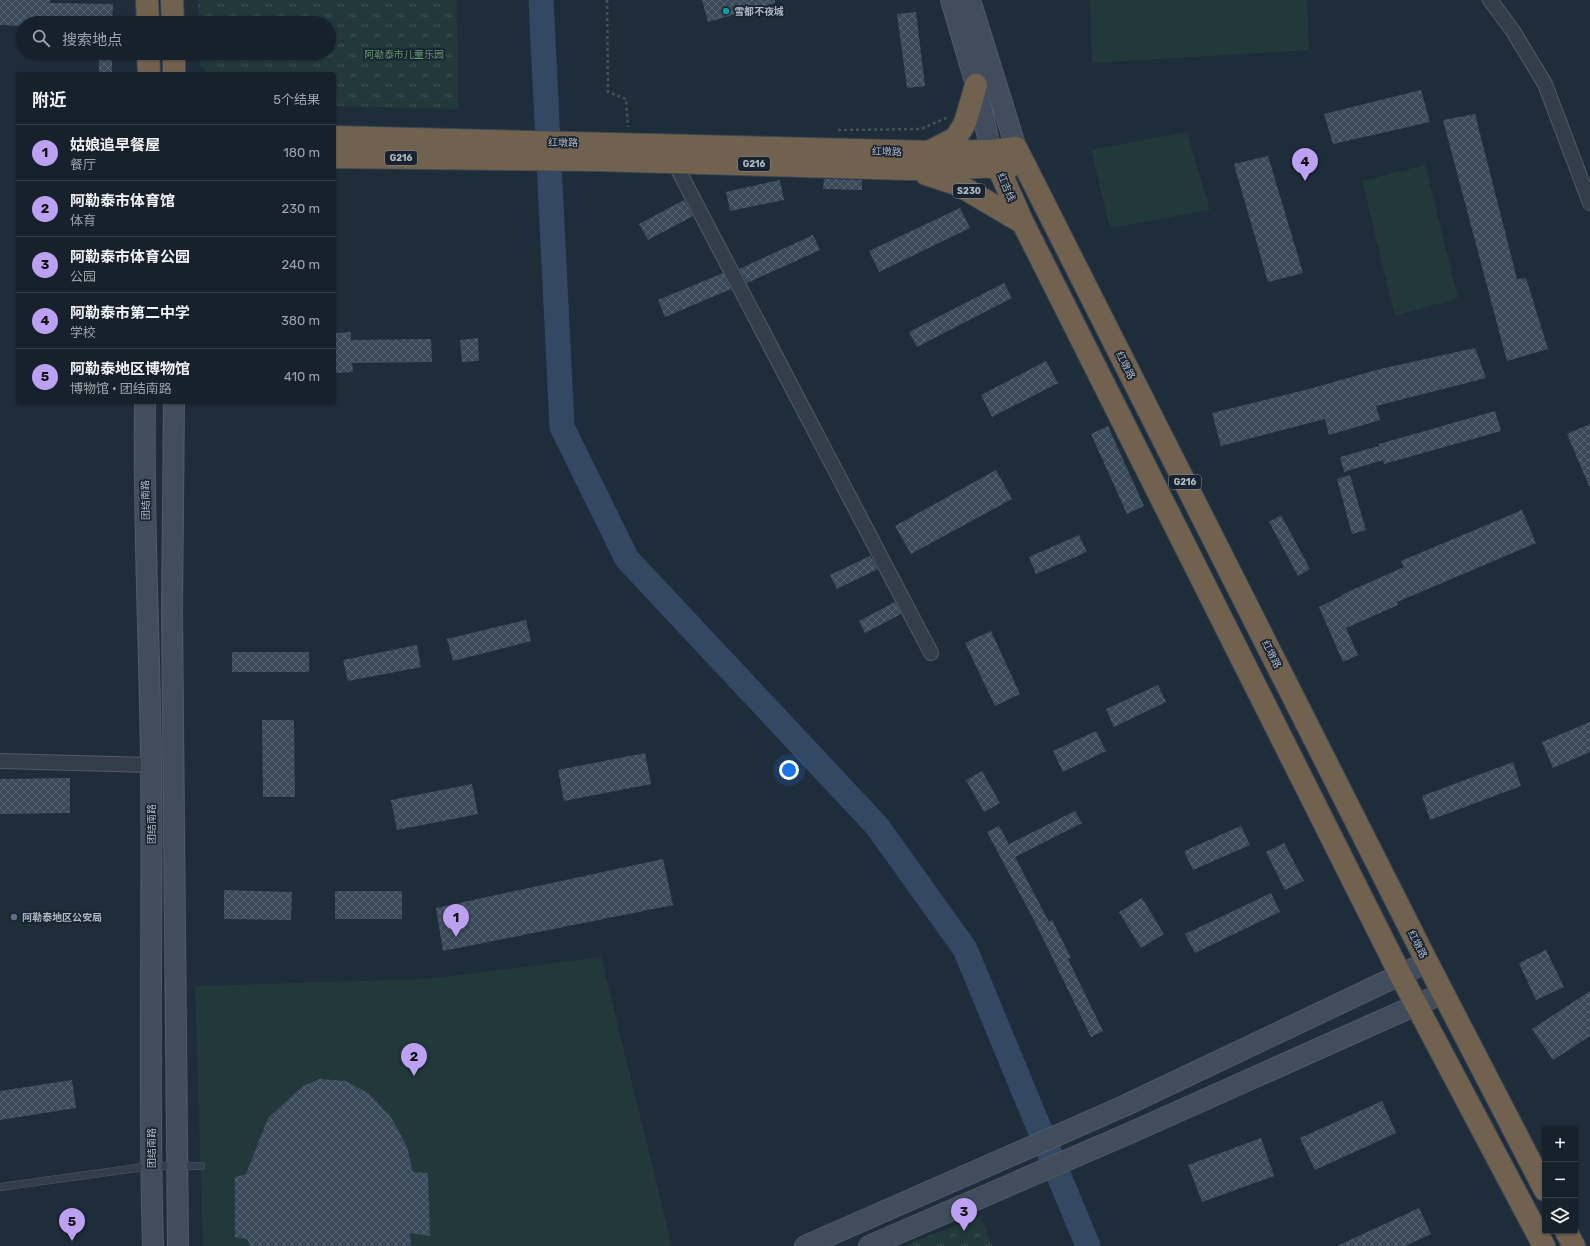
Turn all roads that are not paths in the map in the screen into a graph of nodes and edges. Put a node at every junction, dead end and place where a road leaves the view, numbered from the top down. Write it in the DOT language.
graph roads {
  1 [pos="147,0"];
  2 [pos="172,0"];
  3 [pos="951,0"];
  4 [pos="970,0"];
  5 [pos="1490,0"];
  6 [pos="148,16"];
  7 [pos="172,16"];
  8 [pos="148,60"];
  9 [pos="174,60"];
  10 [pos="149,72"];
  11 [pos="174,72"];
  12 [pos="976,85"];
  13 [pos="336,138"];
  14 [pos="463,149"];
  15 [pos="597,151"];
  16 [pos="930,152"];
  17 [pos="336,157"];
  18 [pos="1020,157"];
  19 [pos="995,158"];
  20 [pos="674,162"];
  21 [pos="910,168"];
  22 [pos="1590,203"];
  23 [pos="1023,224"];
  24 [pos="146,404"];
  25 [pos="174,404"];
  26 [pos="931,653"];
  27 [pos="0,761"];
  28 [pos="151,765"];
  29 [pos="1427,962"];
  30 [pos="1400,974"];
  31 [pos="1443,993"];
  32 [pos="1416,1005"];
  33 [pos="176,1165"];
  34 [pos="151,1166"];
  35 [pos="201,1166"];
  36 [pos="1542,1184"];
  37 [pos="0,1187"];
  38 [pos="1568,1234"];
  39 [pos="153,1246"];
  40 [pos="178,1246"];
  41 [pos="806,1246"];
  42 [pos="869,1246"];
  43 [pos="1544,1246"];
  44 [pos="1574,1246"];
  1 -- 6 [label="highway"];
  2 -- 7 [label="highway"];
  3 -- 12 [label="main road"];
  4 -- 18 [label="main road"];
  5 -- 22 [label="street"];
  8 -- 10 [label="highway"];
  9 -- 11 [label="highway"];
  12 -- 16 [label="highway"];
  12 -- 19 [label="main road"];
  13 -- 14 [label="highway, 红墩路 / G216"];
  14 -- 15 [label="highway, 红墩路 / G216"];
  14 -- 17 [label="highway, 红墩路 / G216"];
  15 -- 16 [label="highway, 红墩路 / G216"];
  15 -- 20 [label="highway, 红墩路 / G216"];
  16 -- 19 [label="highway, 红墩路 / G216"];
  18 -- 19 [label="highway"];
  18 -- 29 [label="highway, 红墩路 / G216"];
  19 -- 21 [label="highway"];
  19 -- 23 [label="highway, 红吉线 / G216"];
  20 -- 21 [label="highway, 红墩路 / G216"];
  20 -- 26 [label="street"];
  21 -- 23 [label="highway, S230"];
  23 -- 30 [label="highway, G216"];
  24 -- 28 [label="main road, 团结南路"];
  25 -- 33 [label="main road"];
  27 -- 28 [label="street"];
  28 -- 34 [label="main road, 团结南路"];
  29 -- 30 [label="main road"];
  29 -- 31 [label="highway, 红墩路 / G216"];
  30 -- 32 [label="highway, G216"];
  30 -- 41 [label="main road"];
  31 -- 32 [label="main road"];
  31 -- 36 [label="highway, 红墩路 / G216"];
  32 -- 42 [label="main road"];
  32 -- 43 [label="highway, G216"];
  33 -- 34 [label="lane"];
  33 -- 35 [label="lane"];
  33 -- 40 [label="main road"];
  34 -- 37 [label="lane"];
  34 -- 39 [label="main road, 团结南路"];
  38 -- 44 [label="highway"];
}
